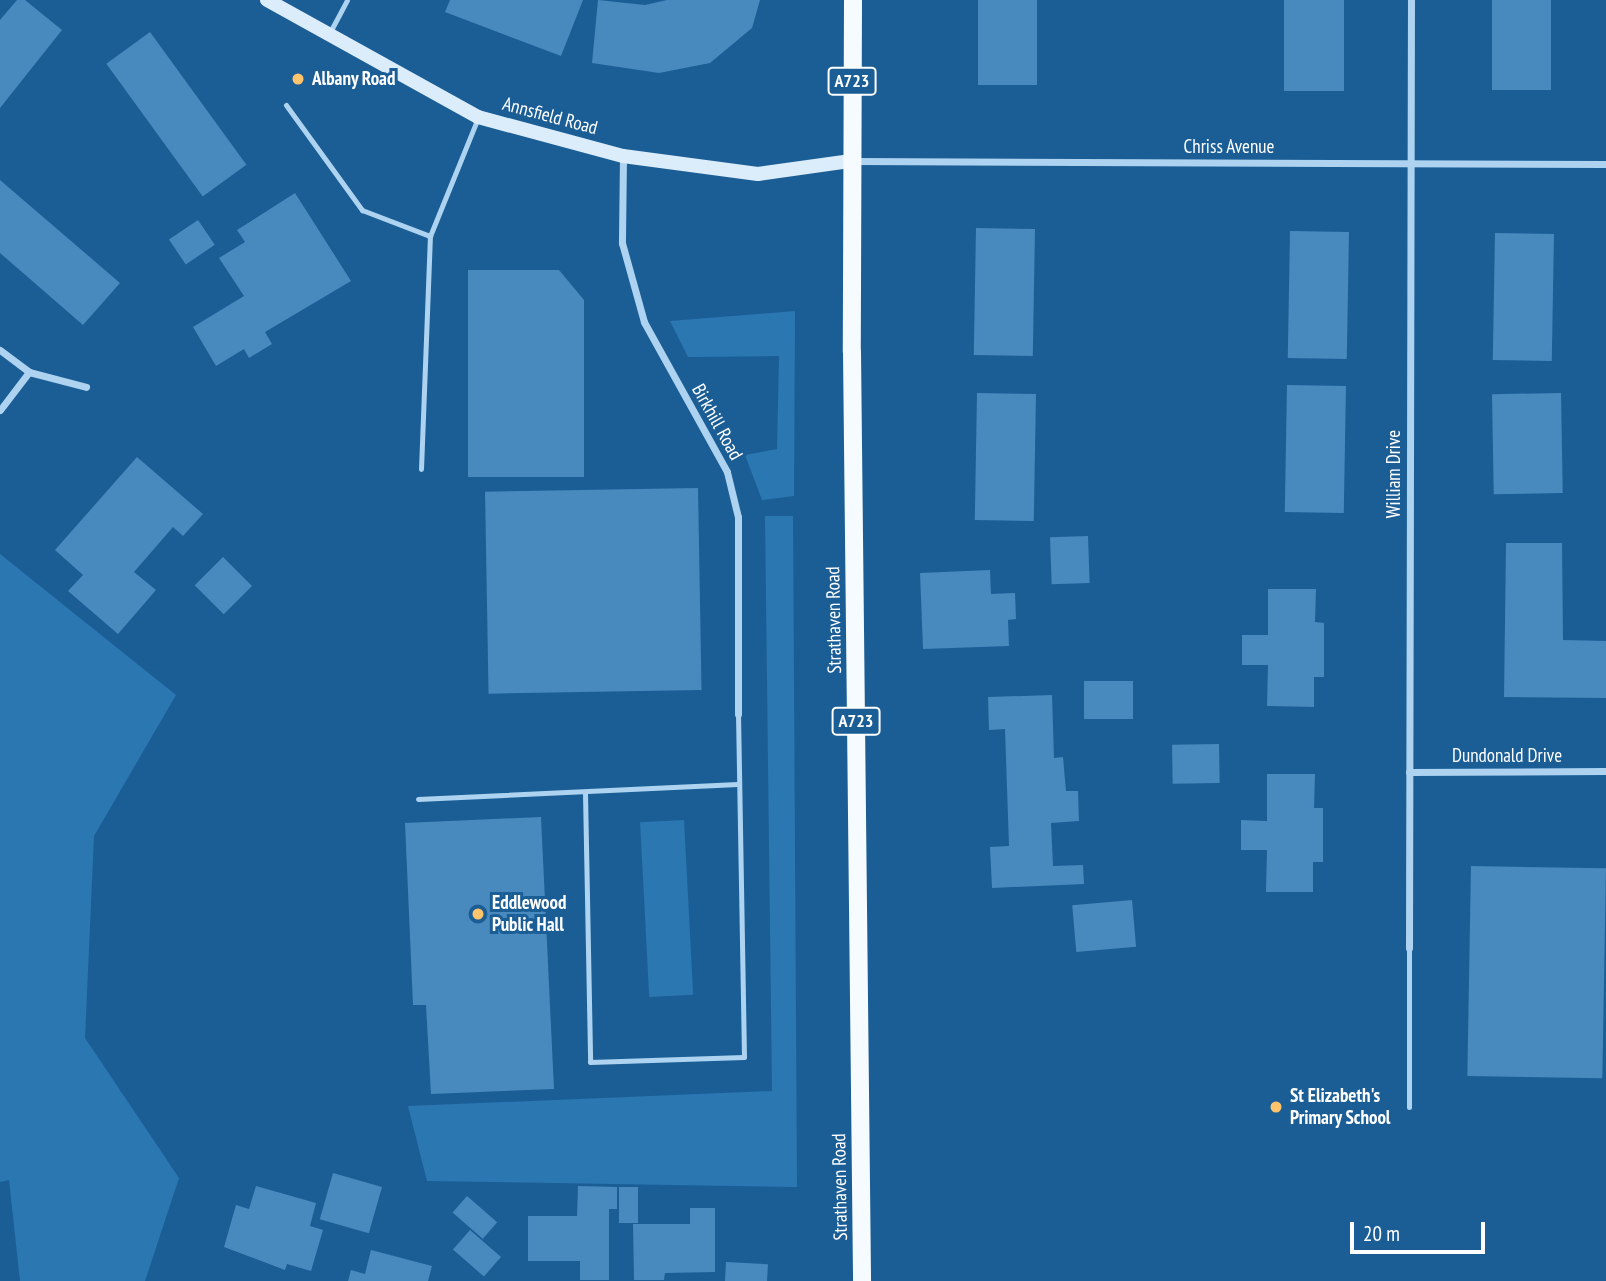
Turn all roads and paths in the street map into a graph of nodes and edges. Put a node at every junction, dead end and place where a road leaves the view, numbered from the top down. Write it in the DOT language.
graph roads {
  1 [pos="267,0"];
  2 [pos="347,0"];
  3 [pos="853,0"];
  4 [pos="1412,0"];
  5 [pos="327,37"];
  6 [pos="286,105"];
  7 [pos="478,117"];
  8 [pos="623,156"];
  9 [pos="851,161"];
  10 [pos="1411,163"];
  11 [pos="1606,164"];
  12 [pos="430,236"];
  13 [pos="0,350"];
  14 [pos="29,372"];
  15 [pos="86,387"];
  16 [pos="0,410"];
  17 [pos="421,469"];
  18 [pos="738,714"];
  19 [pos="1606,771"];
  20 [pos="1409,772"];
  21 [pos="738,785"];
  22 [pos="585,793"];
  23 [pos="418,799"];
  24 [pos="1409,948"];
  25 [pos="1409,1107"];
  26 [pos="862,1281"];
  1 -- 5 [label="street, Annsfield Road"];
  2 -- 5 [label="lane"];
  3 -- 9 [label="main road, Strathaven Road / A723"];
  4 -- 10 [label="street, William Drive"];
  5 -- 7 [label="street, Annsfield Road"];
  6 -- 12 [label="lane"];
  7 -- 8 [label="street, Annsfield Road"];
  7 -- 12 [label="lane"];
  8 -- 9 [label="street, Annsfield Road"];
  8 -- 18 [label="street, Birkhill Road"];
  9 -- 10 [label="street, Chriss Avenue"];
  9 -- 26 [label="main road, Strathaven Road / A723"];
  10 -- 11 [label="street, Chriss Avenue"];
  10 -- 20 [label="street, William Drive"];
  12 -- 17 [label="lane"];
  13 -- 14 [label="street"];
  14 -- 15 [label="street"];
  14 -- 16 [label="street"];
  18 -- 21 [label="lane"];
  19 -- 20 [label="street, Dundonald Drive"];
  20 -- 24 [label="street, William Drive"];
  21 -- 22 [label="lane"];
  21 -- 22 [label="lane"];
  22 -- 23 [label="lane"];
  24 -- 25 [label="lane"];
}
